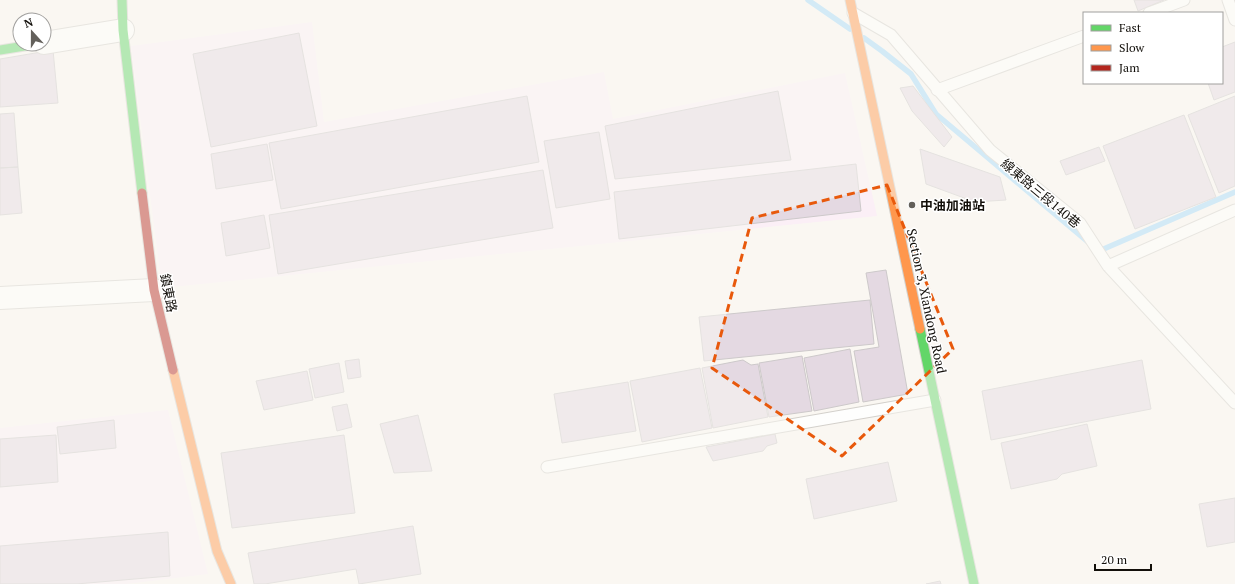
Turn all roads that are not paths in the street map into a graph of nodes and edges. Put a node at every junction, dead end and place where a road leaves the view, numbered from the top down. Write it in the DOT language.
graph roads {
  1 [pos="122,0"];
  2 [pos="850,0"];
  3 [pos="1184,0"];
  4 [pos="1228,0"];
  5 [pos="1152,12"];
  6 [pos="853,16"];
  7 [pos="1235,20"];
  8 [pos="123,30"];
  9 [pos="1083,36"];
  10 [pos="52,42"];
  11 [pos="12,48"];
  12 [pos="0,50"];
  13 [pos="937,90"];
  14 [pos="1235,210"];
  15 [pos="1108,266"];
  16 [pos="154,290"];
  17 [pos="0,298"];
  18 [pos="934,400"];
  19 [pos="1235,403"];
  20 [pos="547,467"];
  21 [pos="231,584"];
  22 [pos="974,584"];
  1 -- 8 [label="street, 鎮東路"];
  2 -- 6 [label="street, Section 3, Xiandong Road"];
  3 -- 5 [label="lane"];
  4 -- 7 [label="lane"];
  6 -- 13 [label="lane, 線東路三段140巷"];
  6 -- 18 [label="street, Section 3, Xiandong Road"];
  8 -- 10 [label="street"];
  8 -- 16 [label="street, 鎮東路"];
  9 -- 13 [label="lane"];
  11 -- 12 [label="street"];
  13 -- 15 [label="lane, 線東路三段140巷"];
  14 -- 15 [label="lane"];
  15 -- 19 [label="lane, 線東路三段140巷"];
  16 -- 17 [label="street"];
  16 -- 21 [label="street, 鎮東路"];
  18 -- 20 [label="lane"];
  18 -- 22 [label="street, Section 3, Xiandong Road"];
}
